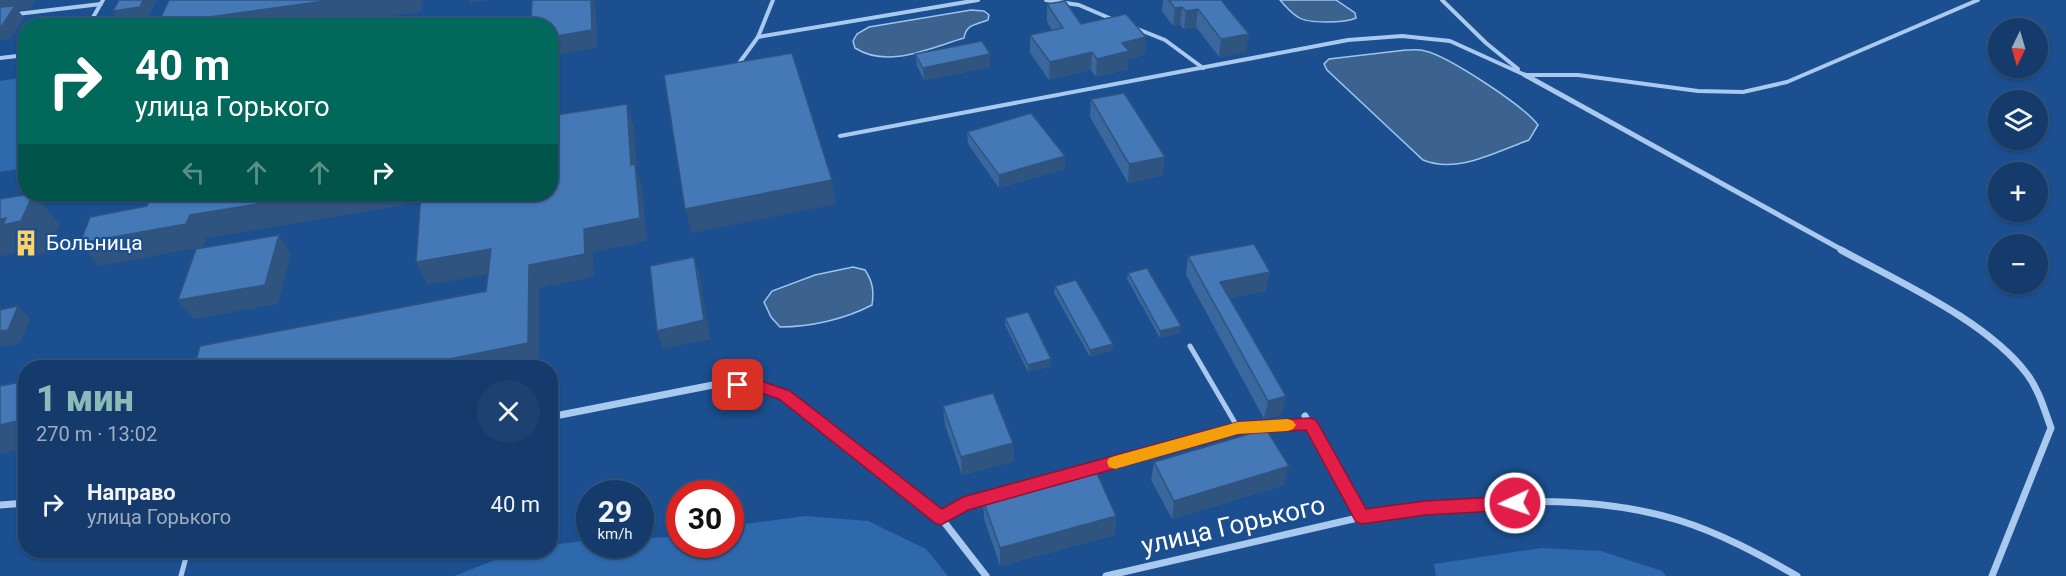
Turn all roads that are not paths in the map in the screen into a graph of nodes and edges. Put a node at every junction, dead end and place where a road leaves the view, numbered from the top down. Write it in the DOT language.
graph roads {
  1 [pos="773,0"];
  2 [pos="977,0"];
  3 [pos="982,0"];
  4 [pos="1046,0"];
  5 [pos="1442,0"];
  6 [pos="1978,0"];
  7 [pos="102,2"];
  8 [pos="11,15"];
  9 [pos="93,18"];
  10 [pos="1122,23"];
  11 [pos="1133,27"];
  12 [pos="758,37"];
  13 [pos="18,56"];
  14 [pos="0,58"];
  15 [pos="1203,68"];
  16 [pos="732,73"];
  17 [pos="1525,75"];
  18 [pos="840,136"];
  19 [pos="1190,346"];
  20 [pos="558,415"];
  21 [pos="1305,416"];
  22 [pos="1310,424"];
  23 [pos="1238,428"];
  24 [pos="18,504"];
  25 [pos="0,505"];
  26 [pos="1362,517"];
  27 [pos="941,518"];
  28 [pos="186,558"];
  29 [pos="182,576"];
  30 [pos="986,576"];
  31 [pos="1106,576"];
  32 [pos="1797,576"];
  33 [pos="1992,576"];
  1 -- 12 [label="lane"];
  2 -- 3 [label="lane"];
  2 -- 12 [label="lane"];
  4 -- 10 [label="lane"];
  5 -- 17 [label="lane"];
  6 -- 17 [label="lane"];
  7 -- 8 [label="lane"];
  7 -- 9 [label="lane"];
  11 -- 15 [label="lane"];
  12 -- 16 [label="lane"];
  13 -- 14 [label="lane"];
  15 -- 17 [label="lane"];
  15 -- 18 [label="lane"];
  17 -- 33 [label="street"];
  19 -- 23 [label="lane"];
  20 -- 27 [label="street"];
  21 -- 22 [label="street, улица Горького"];
  22 -- 23 [label="lane"];
  22 -- 26 [label="street, улица Горького"];
  23 -- 27 [label="lane"];
  24 -- 25 [label="street"];
  26 -- 31 [label="street, улица Горького"];
  26 -- 32 [label="street"];
  27 -- 30 [label="street"];
  28 -- 29 [label="lane"];
}
